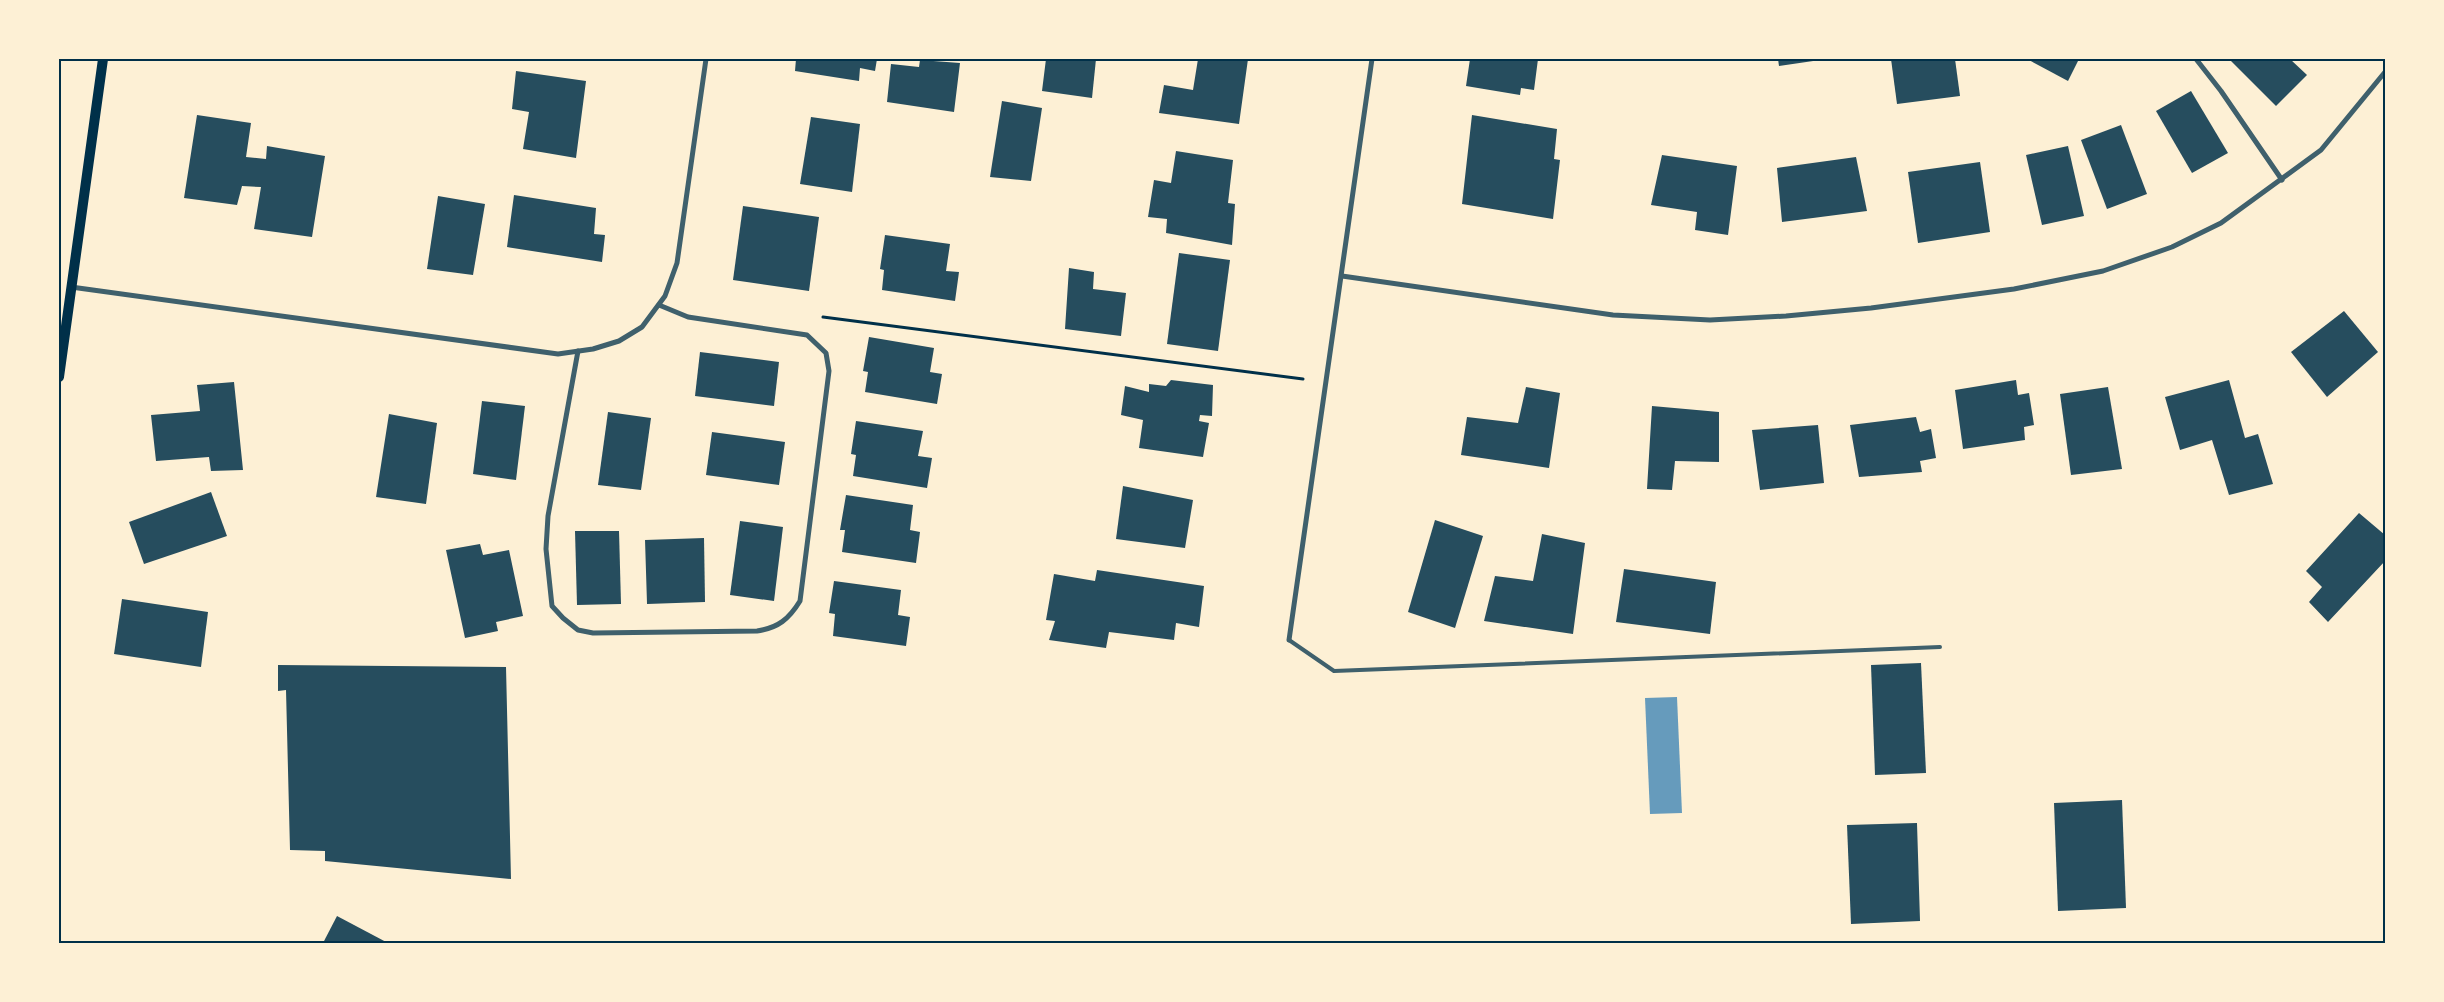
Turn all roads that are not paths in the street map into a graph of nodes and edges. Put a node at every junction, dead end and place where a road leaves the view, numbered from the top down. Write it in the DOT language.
graph roads {
  1 [pos="103,59"];
  2 [pos="706,59"];
  3 [pos="1372,59"];
  4 [pos="2196,59"];
  5 [pos="2385,72"];
  6 [pos="2282,180"];
  7 [pos="1342,276"];
  8 [pos="71,287"];
  9 [pos="659,305"];
  10 [pos="578,351"];
  11 [pos="59,377"];
  12 [pos="1289,640"];
  13 [pos="1940,647"];
  1 -- 8 [label="main road"];
  2 -- 9 [label="street"];
  3 -- 7 [label="street"];
  4 -- 6 [label="street"];
  5 -- 6 [label="street"];
  6 -- 7 [label="street"];
  7 -- 12 [label="street"];
  8 -- 10 [label="street"];
  8 -- 11 [label="main road"];
  9 -- 10 [label="street"];
  9 -- 10 [label="street"];
  12 -- 13 [label="lane"];
}
